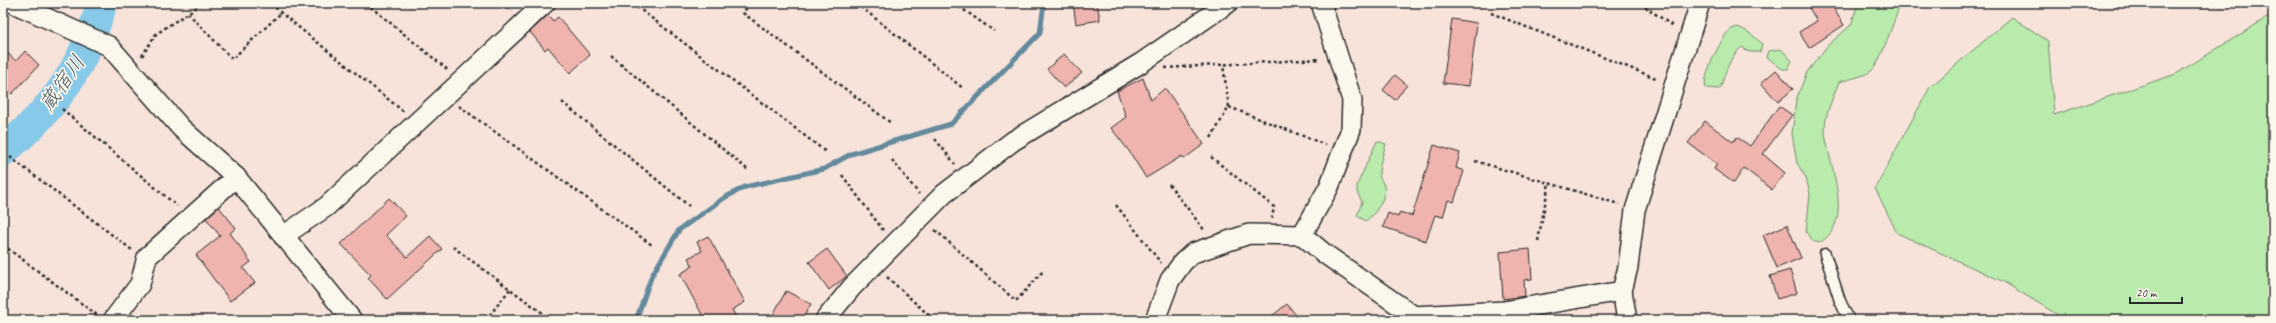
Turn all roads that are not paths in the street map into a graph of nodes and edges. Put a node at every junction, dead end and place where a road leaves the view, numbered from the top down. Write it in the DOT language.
graph roads {
  1 [pos="13,3"];
  2 [pos="545,3"];
  3 [pos="1228,3"];
  4 [pos="1321,3"];
  5 [pos="1700,3"];
  6 [pos="236,177"];
  7 [pos="1302,235"];
  8 [pos="283,236"];
  9 [pos="1825,254"];
  10 [pos="1622,291"];
  11 [pos="1413,318"];
  12 [pos="108,319"];
  13 [pos="352,320"];
  14 [pos="825,320"];
  15 [pos="1155,320"];
  16 [pos="1627,320"];
  17 [pos="1849,320"];
  1 -- 6 [label="street"];
  2 -- 8 [label="street"];
  3 -- 14 [label="street"];
  4 -- 7 [label="street"];
  5 -- 10 [label="street"];
  6 -- 8 [label="street"];
  6 -- 12 [label="street"];
  7 -- 11 [label="street"];
  7 -- 15 [label="street"];
  8 -- 13 [label="street"];
  9 -- 17 [label="lane"];
  10 -- 11 [label="street"];
  10 -- 16 [label="street"];
}
